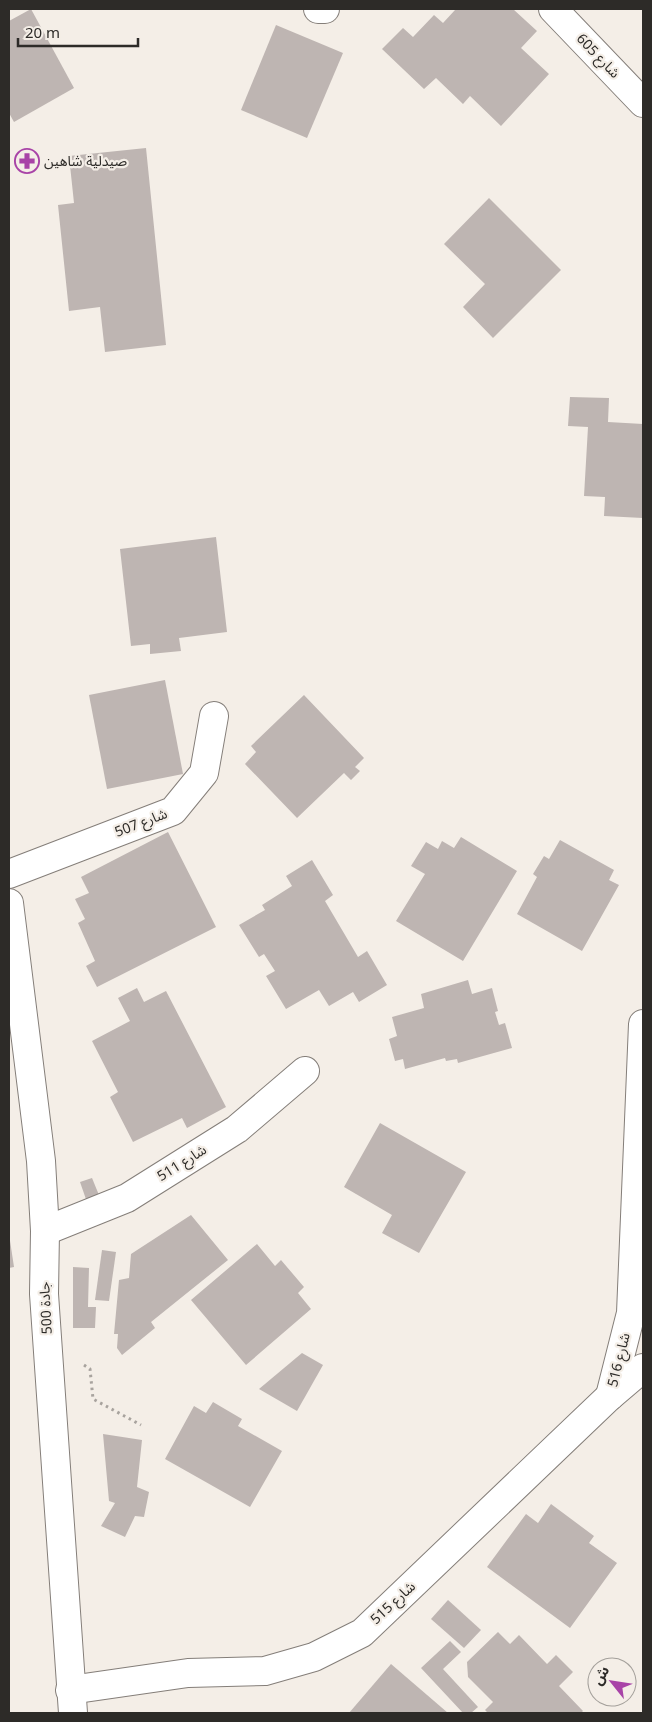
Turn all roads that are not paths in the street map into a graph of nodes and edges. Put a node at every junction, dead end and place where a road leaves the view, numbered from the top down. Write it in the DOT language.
graph roads {
  1 [pos="318,9"];
  2 [pos="325,9"];
  3 [pos="553,9"];
  4 [pos="643,103"];
  5 [pos="214,716"];
  6 [pos="9,874"];
  7 [pos="9,903"];
  8 [pos="643,1024"];
  9 [pos="305,1071"];
  10 [pos="44,1231"];
  11 [pos="643,1368"];
  12 [pos="610,1396"];
  13 [pos="72,1701"];
  1 -- 2 [label="street"];
  3 -- 4 [label="street, شارع 605"];
  5 -- 6 [label="street, شارع 507"];
  7 -- 10 [label="street, جادة 500"];
  8 -- 12 [label="street, شارع 516"];
  9 -- 10 [label="street, شارع 511"];
  10 -- 13 [label="street, جادة 500"];
  11 -- 12 [label="street, شارع 515"];
  12 -- 13 [label="street, شارع 515"];
}
